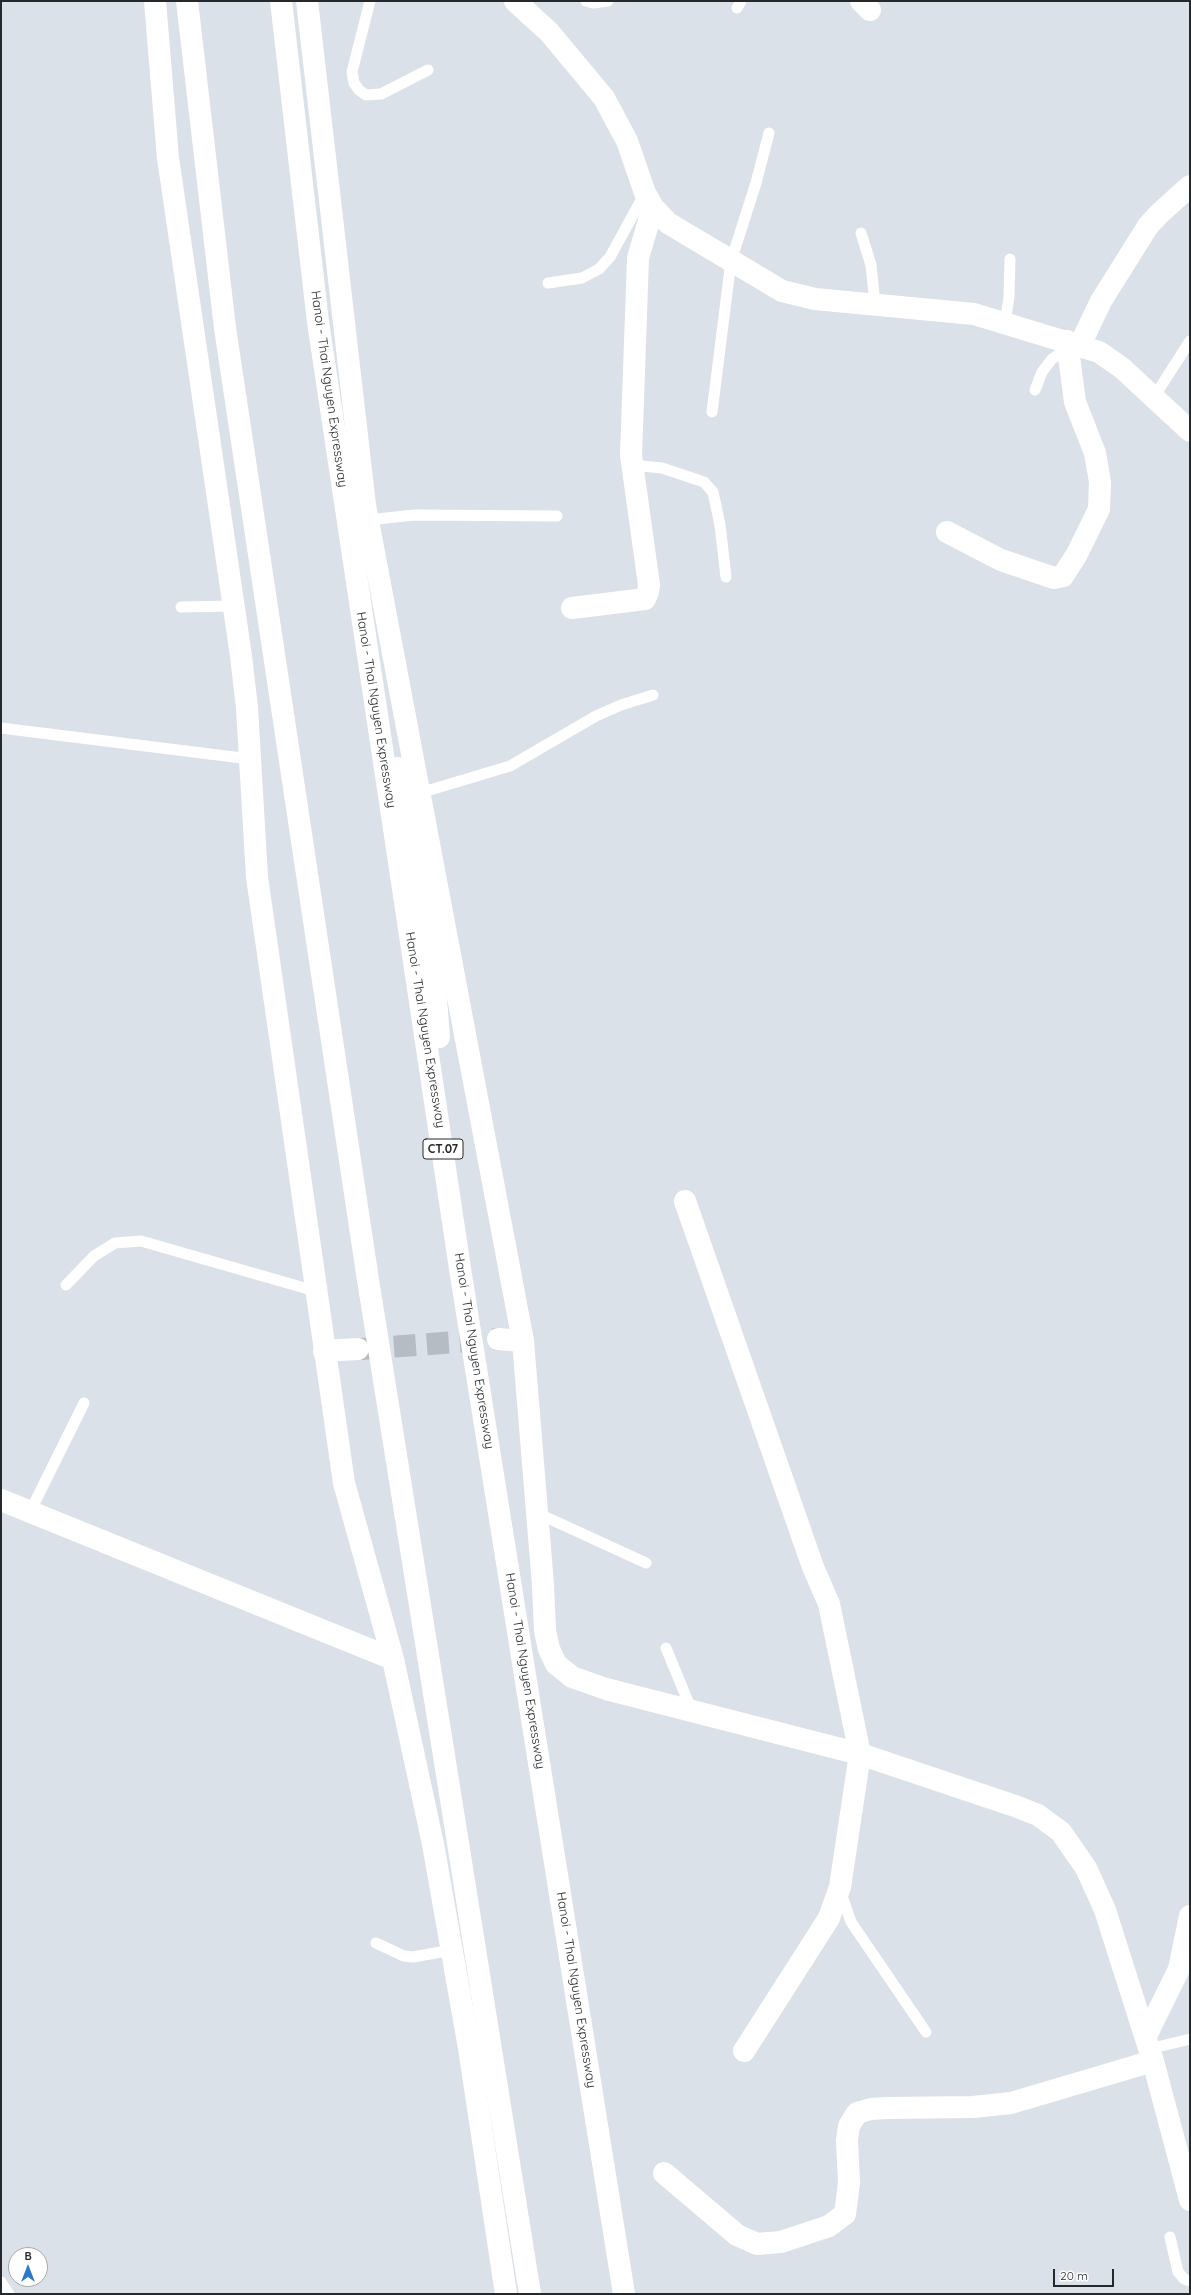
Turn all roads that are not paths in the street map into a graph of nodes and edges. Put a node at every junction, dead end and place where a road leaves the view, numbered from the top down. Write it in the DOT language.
graph roads {
  1 [pos="155,1"];
  2 [pos="187,1"];
  3 [pos="281,1"];
  4 [pos="307,1"];
  5 [pos="370,1"];
  6 [pos="515,1"];
  7 [pos="586,1"];
  8 [pos="608,1"];
  9 [pos="428,70"];
  10 [pos="769,134"];
  11 [pos="1190,186"];
  12 [pos="649,200"];
  13 [pos="861,233"];
  14 [pos="1010,259"];
  15 [pos="731,261"];
  16 [pos="548,283"];
  17 [pos="874,296"];
  18 [pos="1006,317"];
  19 [pos="1190,341"];
  20 [pos="1072,345"];
  21 [pos="1035,390"];
  22 [pos="1154,397"];
  23 [pos="712,412"];
  24 [pos="1190,431"];
  25 [pos="632,465"];
  26 [pos="556,516"];
  27 [pos="368,520"];
  28 [pos="947,532"];
  29 [pos="726,577"];
  30 [pos="234,606"];
  31 [pos="181,607"];
  32 [pos="572,608"];
  33 [pos="654,695"];
  34 [pos="1,728"];
  35 [pos="250,759"];
  36 [pos="420,793"];
  37 [pos="685,1201"];
  38 [pos="66,1285"];
  39 [pos="315,1291"];
  40 [pos="498,1339"];
  41 [pos="522,1341"];
  42 [pos="358,1349"];
  43 [pos="324,1351"];
  44 [pos="84,1403"];
  45 [pos="1,1500"];
  46 [pos="30,1512"];
  47 [pos="537,1513"];
  48 [pos="646,1563"];
  49 [pos="666,1648"];
  50 [pos="392,1660"];
  51 [pos="692,1711"];
  52 [pos="860,1754"];
  53 [pos="840,1888"];
  54 [pos="1190,1916"];
  55 [pos="376,1943"];
  56 [pos="452,1950"];
  57 [pos="926,2032"];
  58 [pos="1190,2039"];
  59 [pos="1149,2048"];
  60 [pos="744,2050"];
  61 [pos="664,2173"];
  62 [pos="1190,2200"];
  63 [pos="1170,2237"];
  64 [pos="1190,2281"];
  65 [pos="1,2282"];
  66 [pos="9,2294"];
  67 [pos="506,2294"];
  68 [pos="530,2294"];
  69 [pos="624,2294"];
  1 -- 30 [label="main road"];
  2 -- 68 [label="main road"];
  3 -- 69 [label="main road, Hanoi - Thai Nguyen Expressway / CT.07"];
  4 -- 27 [label="main road"];
  5 -- 9 [label="lane"];
  6 -- 12 [label="main road"];
  7 -- 8 [label="lane"];
  10 -- 15 [label="lane"];
  11 -- 20 [label="main road"];
  12 -- 15 [label="main road"];
  12 -- 16 [label="lane"];
  12 -- 25 [label="main road"];
  13 -- 17 [label="lane"];
  14 -- 18 [label="lane"];
  15 -- 17 [label="main road"];
  15 -- 23 [label="lane"];
  17 -- 18 [label="main road"];
  18 -- 20 [label="main road"];
  19 -- 22 [label="lane"];
  20 -- 21 [label="lane"];
  20 -- 22 [label="main road"];
  20 -- 28 [label="main road"];
  22 -- 24 [label="main road"];
  25 -- 29 [label="lane"];
  25 -- 32 [label="main road"];
  26 -- 27 [label="lane"];
  27 -- 36 [label="main road"];
  30 -- 31 [label="lane"];
  30 -- 35 [label="main road"];
  33 -- 36 [label="lane"];
  34 -- 35 [label="lane"];
  35 -- 39 [label="main road"];
  36 -- 41 [label="main road"];
  37 -- 52 [label="main road"];
  38 -- 39 [label="lane"];
  39 -- 43 [label="main road"];
  40 -- 41 [label="main road"];
  41 -- 47 [label="main road"];
  42 -- 43 [label="main road"];
  43 -- 50 [label="main road"];
  44 -- 46 [label="lane"];
  45 -- 46 [label="main road"];
  46 -- 50 [label="main road"];
  47 -- 48 [label="lane"];
  47 -- 51 [label="main road"];
  49 -- 51 [label="lane"];
  50 -- 56 [label="main road"];
  51 -- 52 [label="main road"];
  52 -- 53 [label="main road"];
  52 -- 59 [label="main road"];
  53 -- 57 [label="lane"];
  53 -- 60 [label="main road"];
  54 -- 59 [label="main road"];
  55 -- 56 [label="lane"];
  56 -- 67 [label="main road"];
  58 -- 59 [label="lane"];
  59 -- 61 [label="main road"];
  59 -- 62 [label="main road"];
  63 -- 64 [label="lane"];
  65 -- 66 [label="lane"];
}
